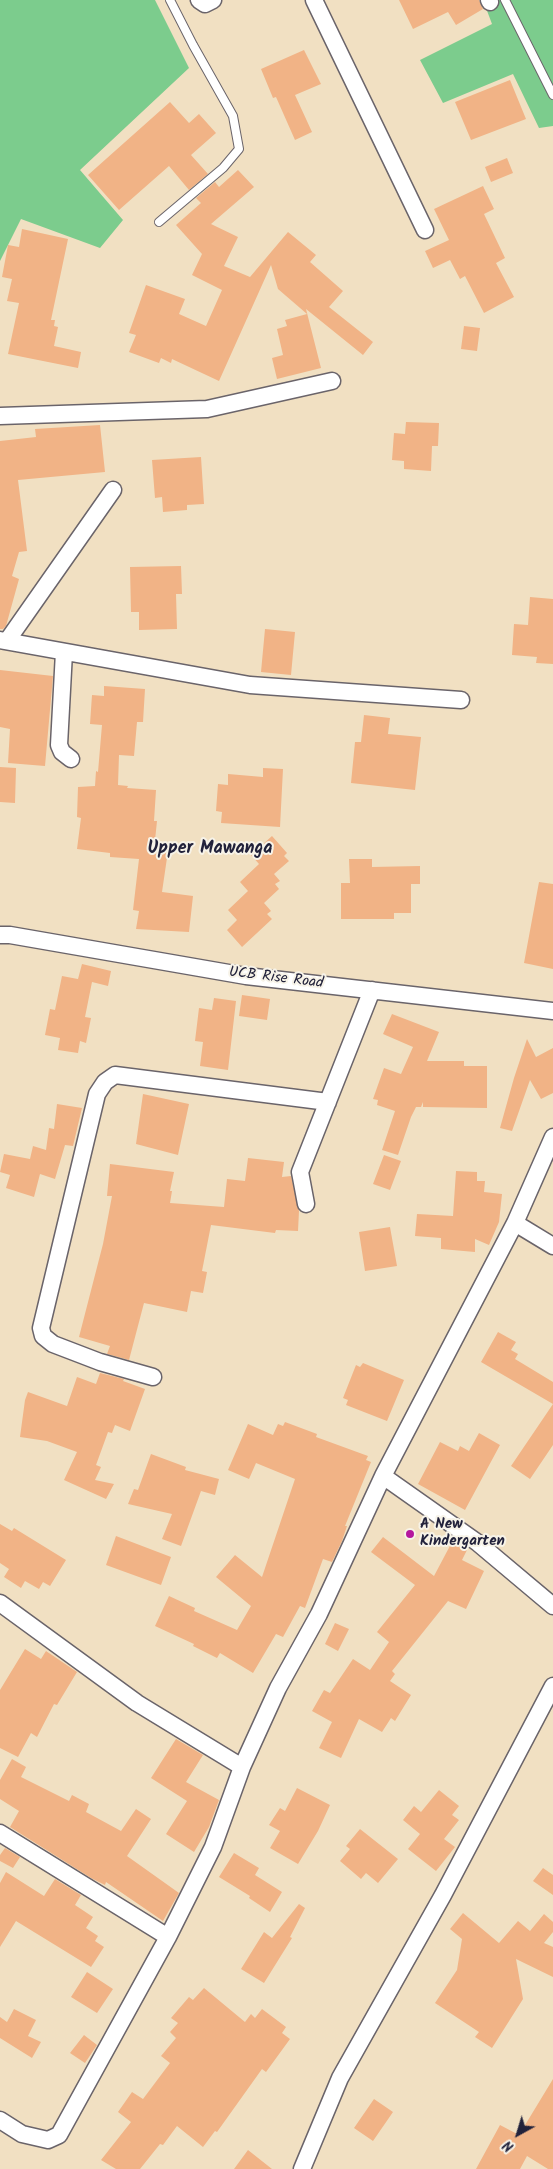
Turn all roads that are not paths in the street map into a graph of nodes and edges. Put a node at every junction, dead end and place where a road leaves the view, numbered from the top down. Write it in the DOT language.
graph roads {
  1 [pos="170,0"];
  2 [pos="199,0"];
  3 [pos="213,0"];
  4 [pos="314,0"];
  5 [pos="495,1"];
  6 [pos="553,95"];
  7 [pos="159,222"];
  8 [pos="425,230"];
  9 [pos="332,381"];
  10 [pos="0,416"];
  11 [pos="113,490"];
  12 [pos="3,641"];
  13 [pos="64,652"];
  14 [pos="461,700"];
  15 [pos="71,759"];
  16 [pos="0,935"];
  17 [pos="372,990"];
  18 [pos="553,1011"];
  19 [pos="328,1102"];
  20 [pos="553,1136"];
  21 [pos="306,1204"];
  22 [pos="515,1223"];
  23 [pos="553,1246"];
  24 [pos="153,1377"];
  25 [pos="383,1476"];
  26 [pos="0,1603"];
  27 [pos="553,1606"];
  28 [pos="553,1686"];
  29 [pos="242,1767"];
  30 [pos="0,1832"];
  31 [pos="168,1937"];
  32 [pos="0,2120"];
  33 [pos="302,2169"];
  1 -- 7 [label="lane"];
  2 -- 3 [label="street"];
  4 -- 8 [label="street"];
  5 -- 6 [label="lane"];
  9 -- 10 [label="street"];
  11 -- 12 [label="street"];
  12 -- 13 [label="street"];
  13 -- 14 [label="street"];
  13 -- 15 [label="street"];
  16 -- 17 [label="street, UCB Rise Road"];
  17 -- 18 [label="street, UCB Rise Road"];
  17 -- 19 [label="street"];
  19 -- 21 [label="street"];
  19 -- 24 [label="street"];
  20 -- 22 [label="street"];
  22 -- 23 [label="street"];
  22 -- 25 [label="street"];
  25 -- 27 [label="street"];
  25 -- 29 [label="street"];
  26 -- 29 [label="street"];
  28 -- 33 [label="street"];
  29 -- 31 [label="street"];
  30 -- 31 [label="street"];
  31 -- 32 [label="street"];
}
